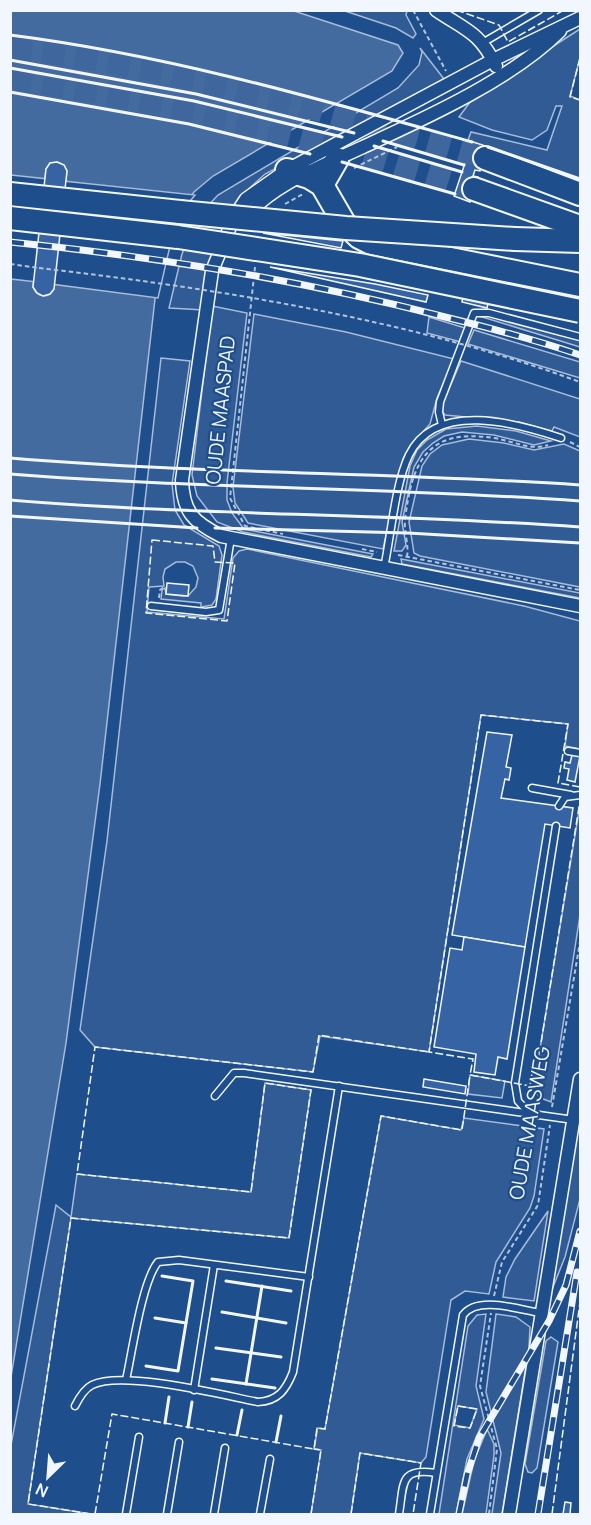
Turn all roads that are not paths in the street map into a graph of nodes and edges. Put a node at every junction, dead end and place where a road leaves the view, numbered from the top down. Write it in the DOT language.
graph roads {
  1 [pos="436,10"];
  2 [pos="539,10"];
  3 [pos="580,18"];
  4 [pos="563,28"];
  5 [pos="484,42"];
  6 [pos="493,60"];
  7 [pos="501,75"];
  8 [pos="368,128"];
  9 [pos="375,142"];
  10 [pos="485,158"];
  11 [pos="345,164"];
  12 [pos="304,177"];
  13 [pos="474,189"];
  14 [pos="10,194"];
  15 [pos="580,194"];
  16 [pos="10,218"];
  17 [pos="580,227"];
  18 [pos="580,241"];
  19 [pos="580,285"];
  20 [pos="580,311"];
  21 [pos="580,337"];
  22 [pos="442,425"];
  23 [pos="561,438"];
  24 [pos="231,538"];
  25 [pos="384,568"];
  26 [pos="151,606"];
  27 [pos="577,608"];
  28 [pos="568,751"];
  29 [pos="580,753"];
  30 [pos="532,788"];
  31 [pos="571,795"];
  32 [pos="580,795"];
  33 [pos="559,806"];
  34 [pos="556,826"];
  35 [pos="580,1079"];
  36 [pos="339,1086"];
  37 [pos="215,1096"];
  38 [pos="530,1114"];
  39 [pos="574,1120"];
  40 [pos="214,1264"];
  41 [pos="309,1277"];
  42 [pos="541,1313"];
  43 [pos="126,1380"];
  44 [pos="194,1390"];
  45 [pos="75,1406"];
  46 [pos="139,1437"];
  47 [pos="179,1442"];
  48 [pos="225,1448"];
  49 [pos="270,1459"];
  50 [pos="436,1473"];
  51 [pos="126,1515"];
  52 [pos="167,1515"];
  53 [pos="214,1515"];
  54 [pos="261,1515"];
  55 [pos="399,1515"];
  56 [pos="430,1515"];
  57 [pos="509,1515"];
  1 -- 5 [label="street"];
  2 -- 5 [label="lane"];
  3 -- 4 [label="street"];
  4 -- 6 [label="street, OUDE MAASPAD"];
  4 -- 7 [label="street"];
  5 -- 6 [label="street"];
  6 -- 7 [label="street"];
  6 -- 8 [label="street, OUDE MAASPAD"];
  7 -- 9 [label="street"];
  8 -- 9 [label="lane"];
  8 -- 12 [label="street, OUDE MAASPAD"];
  9 -- 11 [label="street"];
  10 -- 15 [label="highway"];
  11 -- 12 [label="highway"];
  12 -- 19 [label="highway"];
  12 -- 24 [label="street, OUDE MAASPAD"];
  13 -- 17 [label="highway"];
  14 -- 18 [label="highway, bridge"];
  16 -- 20 [label="highway, bridge"];
  21 -- 22 [label="lane"];
  22 -- 23 [label="lane"];
  22 -- 25 [label="lane"];
  24 -- 25 [label="street, OUDE MAASPAD"];
  24 -- 26 [label="lane"];
  25 -- 27 [label="street, OUDE MAASPAD"];
  28 -- 29 [label="lane"];
  30 -- 31 [label="lane"];
  31 -- 32 [label="lane"];
  31 -- 33 [label="lane"];
  34 -- 38 [label="lane"];
  35 -- 39 [label="street"];
  36 -- 37 [label="lane"];
  36 -- 38 [label="lane"];
  36 -- 41 [label="lane"];
  38 -- 39 [label="lane"];
  39 -- 42 [label="street"];
  40 -- 41 [label="lane"];
  40 -- 43 [label="lane"];
  40 -- 44 [label="lane"];
  41 -- 44 [label="lane"];
  42 -- 50 [label="lane"];
  42 -- 57 [label="street"];
  43 -- 44 [label="lane"];
  43 -- 45 [label="lane"];
  46 -- 51 [label="lane"];
  47 -- 52 [label="lane"];
  48 -- 53 [label="lane"];
  49 -- 54 [label="lane"];
  50 -- 55 [label="lane"];
  50 -- 56 [label="lane"];
}
